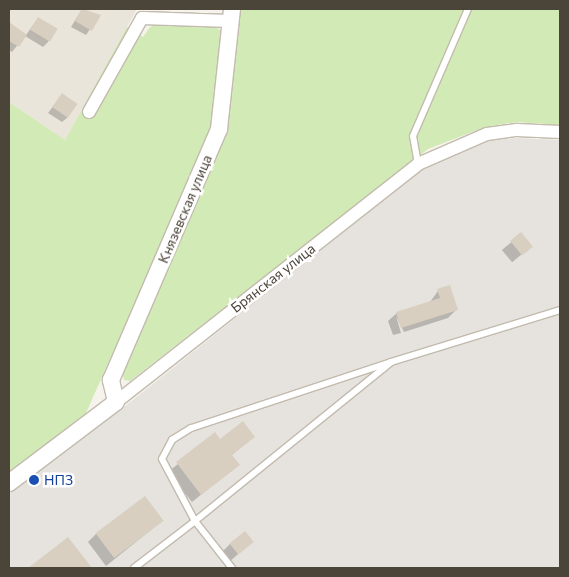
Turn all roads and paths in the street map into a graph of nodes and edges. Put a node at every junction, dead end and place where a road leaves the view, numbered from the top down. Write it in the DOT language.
graph roads {
  1 [pos="468,9"];
  2 [pos="231,15"];
  3 [pos="89,112"];
  4 [pos="560,132"];
  5 [pos="418,164"];
  6 [pos="560,310"];
  7 [pos="391,362"];
  8 [pos="116,402"];
  9 [pos="9,483"];
  10 [pos="195,521"];
  11 [pos="134,568"];
  12 [pos="232,568"];
  1 -- 5 [label="lane"];
  2 -- 3 [label="street"];
  2 -- 8 [label="street, Князевская улица"];
  4 -- 5 [label="street, Брянская улица"];
  5 -- 8 [label="street, Брянская улица"];
  6 -- 7 [label="lane"];
  7 -- 10 [label="lane"];
  7 -- 10 [label="lane"];
  8 -- 9 [label="street, Брянская улица"];
  10 -- 11 [label="lane"];
  10 -- 12 [label="lane"];
}
